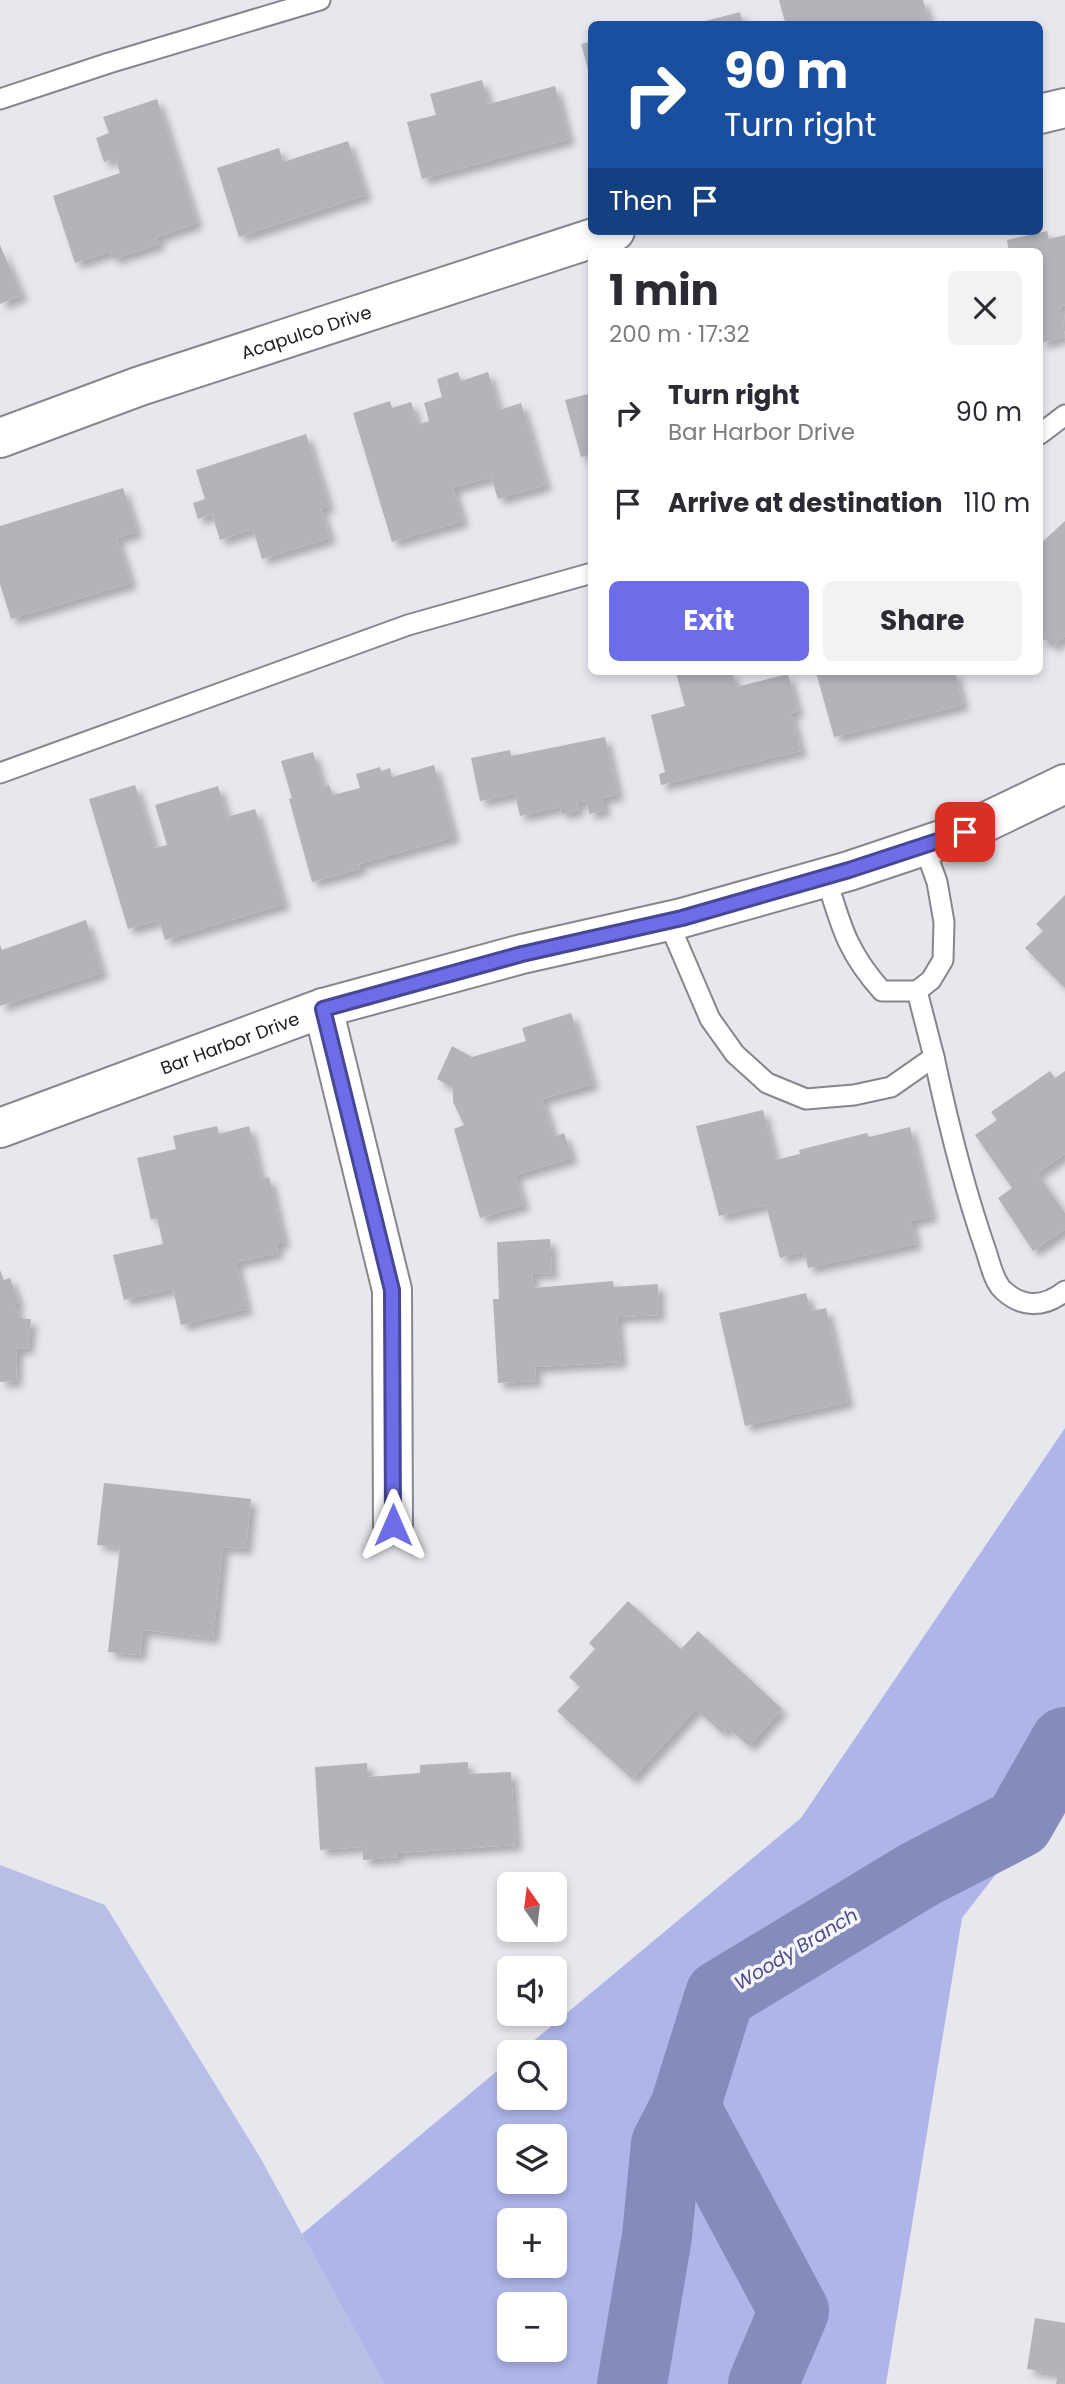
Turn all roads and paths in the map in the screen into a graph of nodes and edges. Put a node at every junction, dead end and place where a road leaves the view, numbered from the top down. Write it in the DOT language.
graph roads {
  1 [pos="320,0"];
  2 [pos="0,99"];
  3 [pos="1065,108"];
  4 [pos="1043,113"];
  5 [pos="602,235"];
  6 [pos="1065,415"];
  7 [pos="1043,432"];
  8 [pos="0,438"];
  9 [pos="588,574"];
  10 [pos="0,773"];
  11 [pos="1065,784"];
  12 [pos="924,846"];
  13 [pos="826,877"];
  14 [pos="668,921"];
  15 [pos="918,991"];
  16 [pos="323,1009"];
  17 [pos="933,1058"];
  18 [pos="0,1128"];
  19 [pos="1065,1291"];
  20 [pos="393,1525"];
  1 -- 2 [label="lane"];
  3 -- 4 [label="street"];
  5 -- 8 [label="street, Acapulco Drive"];
  6 -- 7 [label="lane"];
  9 -- 10 [label="lane"];
  11 -- 12 [label="street, Bar Harbor Drive"];
  12 -- 13 [label="street, Bar Harbor Drive"];
  12 -- 15 [label="lane"];
  13 -- 14 [label="street, Bar Harbor Drive"];
  13 -- 15 [label="lane"];
  14 -- 16 [label="street, Bar Harbor Drive"];
  14 -- 17 [label="lane"];
  15 -- 17 [label="lane"];
  16 -- 18 [label="street, Bar Harbor Drive"];
  16 -- 20 [label="street"];
  17 -- 19 [label="lane"];
}
